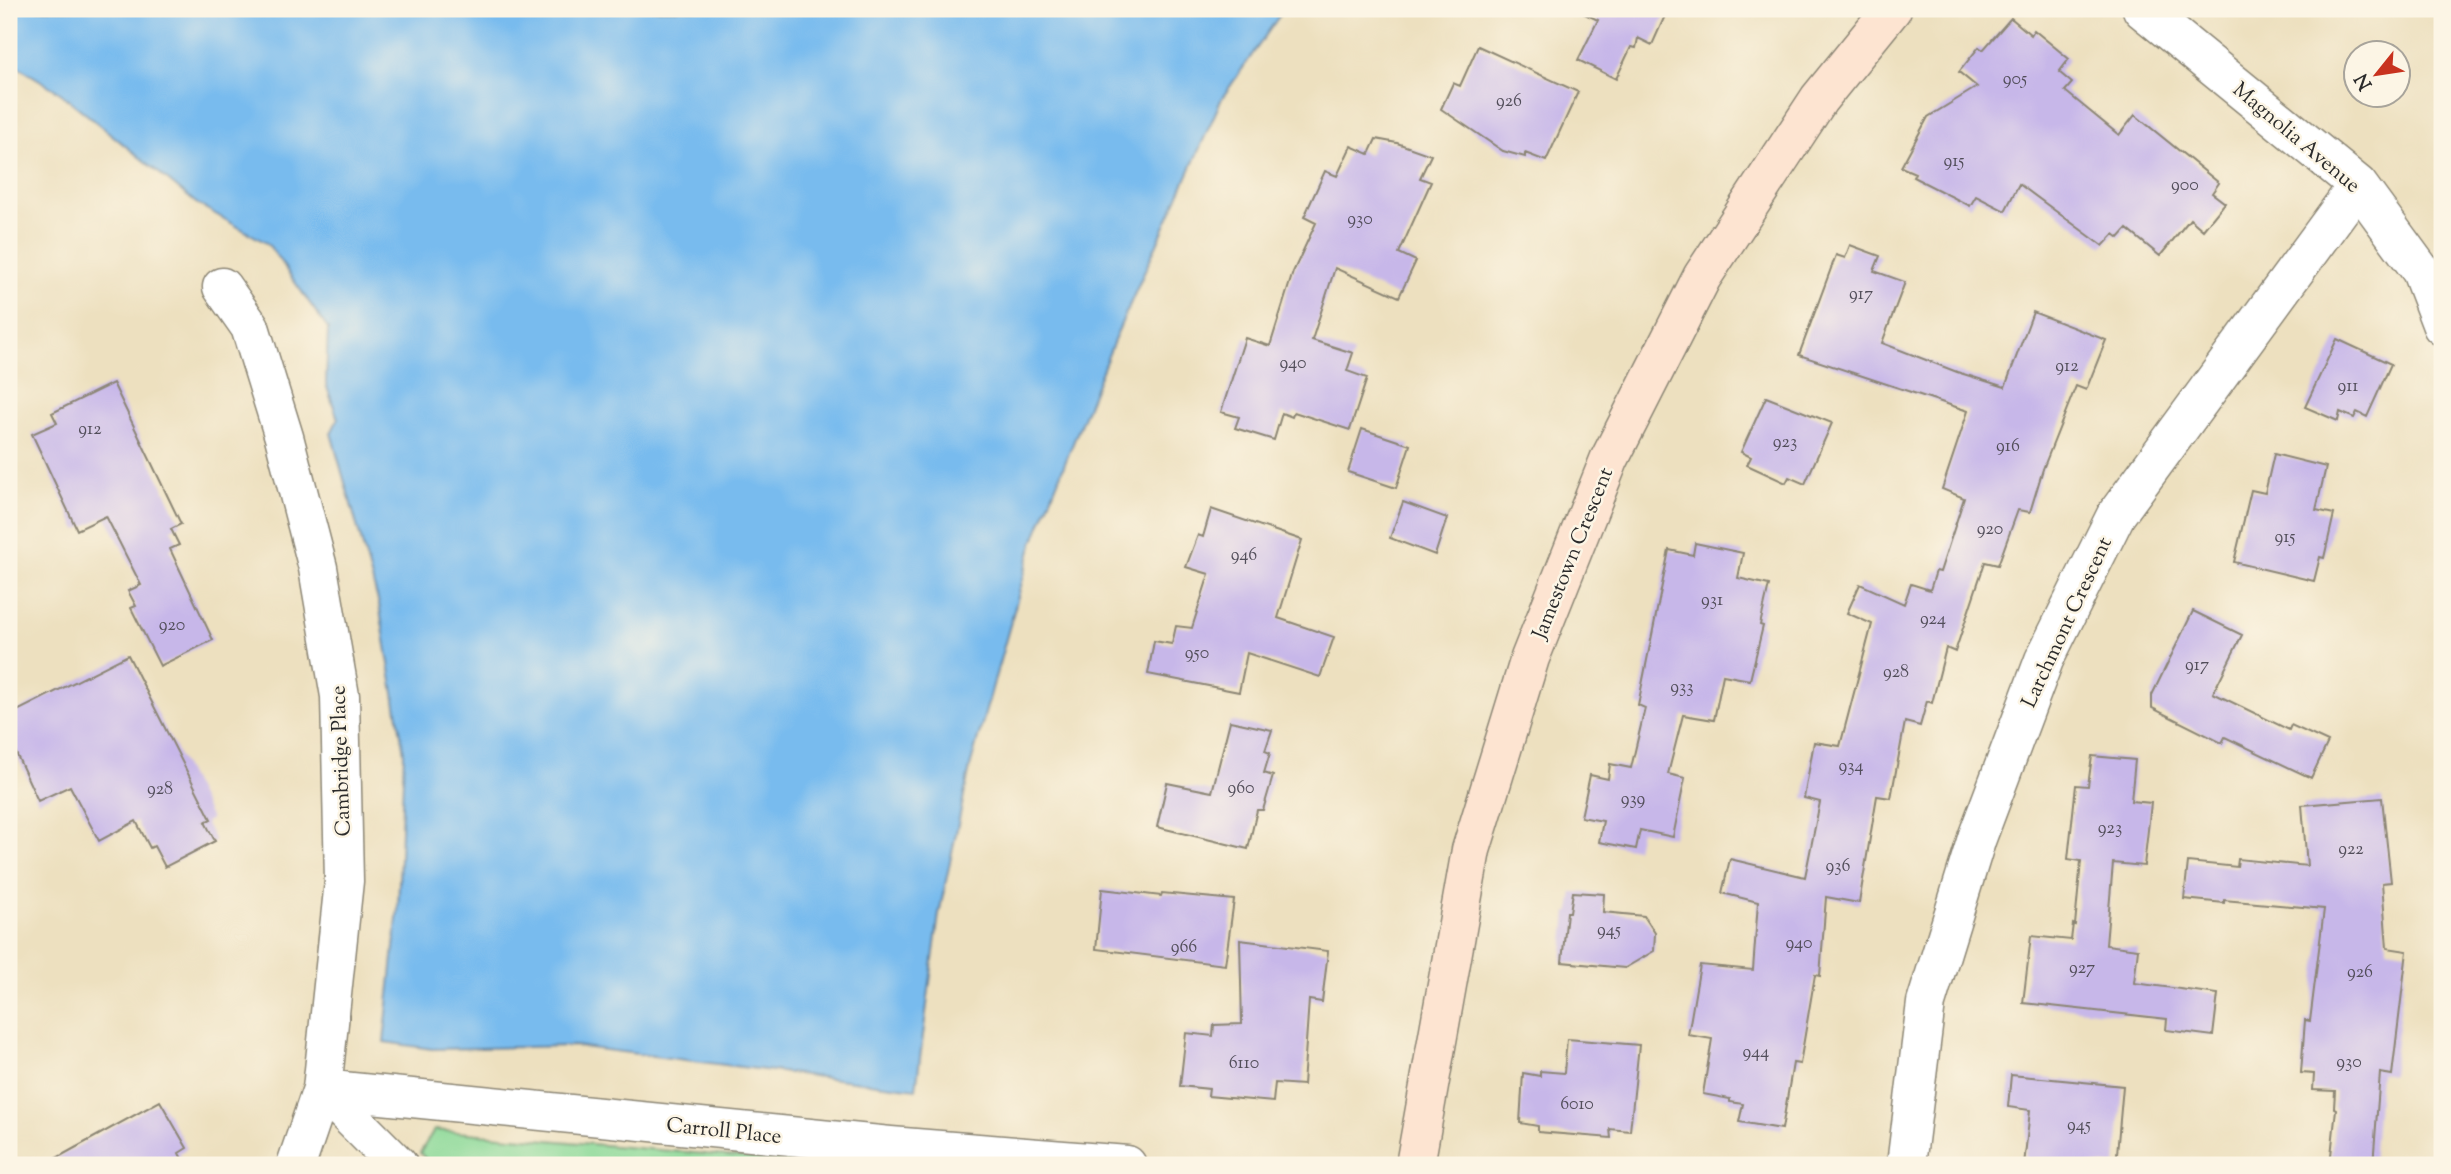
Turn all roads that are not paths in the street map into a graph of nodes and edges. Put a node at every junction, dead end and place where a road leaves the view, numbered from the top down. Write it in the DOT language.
graph roads {
  1 [pos="1892,9"];
  2 [pos="2142,9"];
  3 [pos="2358,184"];
  4 [pos="222,287"];
  5 [pos="2442,326"];
  6 [pos="322,1090"];
  7 [pos="889,1156"];
  8 [pos="296,1165"];
  9 [pos="398,1165"];
  10 [pos="1127,1165"];
  11 [pos="1415,1165"];
  12 [pos="1906,1165"];
  1 -- 11 [label="main road, Jamestown Crescent"];
  2 -- 3 [label="street, Magnolia Avenue"];
  3 -- 5 [label="street, Magnolia Avenue"];
  3 -- 12 [label="street, Larchmont Crescent"];
  4 -- 6 [label="street, Cambridge Place"];
  6 -- 7 [label="street, Carroll Place"];
  6 -- 8 [label="street, Cambridge Place"];
  6 -- 9 [label="street"];
  7 -- 10 [label="street, Carroll Place"];
}
